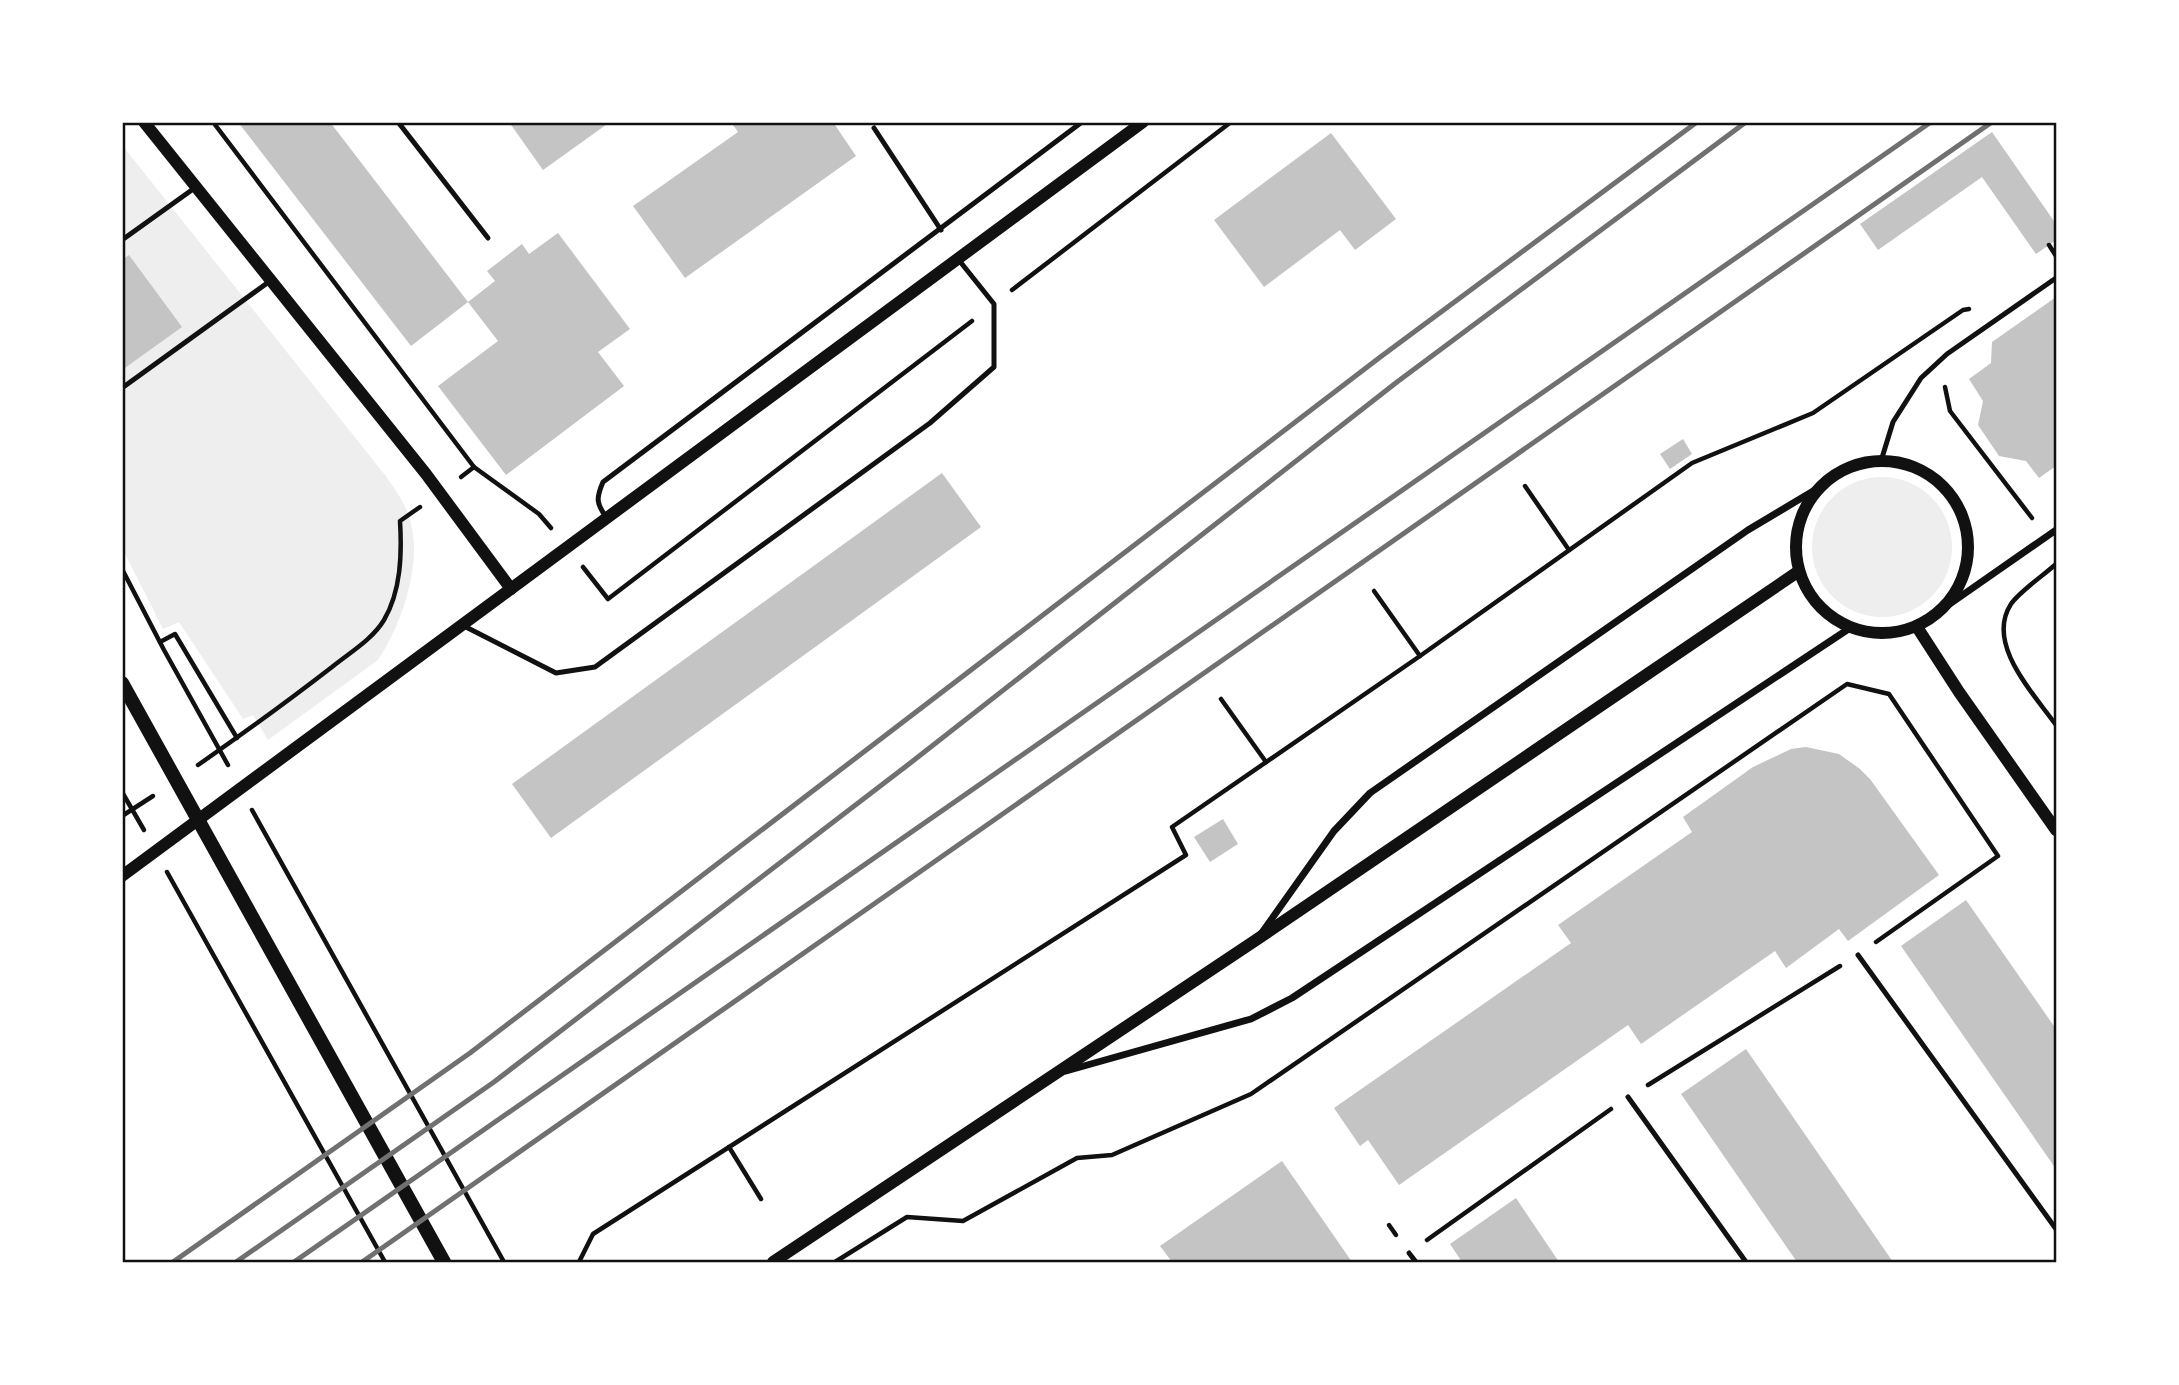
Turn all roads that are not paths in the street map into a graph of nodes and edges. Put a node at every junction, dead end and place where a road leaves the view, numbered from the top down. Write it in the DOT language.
graph roads {
  1 [pos="398,122"];
  2 [pos="1082,122"];
  3 [pos="1143,122"];
  4 [pos="148,124"];
  5 [pos="874,128"];
  6 [pos="196,187"];
  7 [pos="941,230"];
  8 [pos="488,238"];
  9 [pos="122,240"];
  10 [pos="958,259"];
  11 [pos="2056,278"];
  12 [pos="272,281"];
  13 [pos="122,388"];
  14 [pos="1881,461"];
  15 [pos="1820,487"];
  16 [pos="607,518"];
  17 [pos="2056,530"];
  18 [pos="1799,571"];
  19 [pos="511,589"];
  20 [pos="1944,608"];
  21 [pos="462,625"];
  22 [pos="1917,627"];
  23 [pos="1850,628"];
  24 [pos="122,684"];
  25 [pos="2056,830"];
  26 [pos="122,876"];
  27 [pos="1256,940"];
  28 [pos="1858,955"];
  29 [pos="1055,1074"];
  30 [pos="1628,1097"];
  31 [pos="2056,1229"];
  32 [pos="1409,1252"];
  33 [pos="444,1262"];
  34 [pos="773,1262"];
  35 [pos="1416,1262"];
  36 [pos="1746,1262"];
  1 -- 8 [label="lane"];
  2 -- 7 [label="lane"];
  3 -- 10 [label="street"];
  4 -- 6 [label="street"];
  5 -- 7 [label="lane"];
  6 -- 9 [label="lane"];
  6 -- 12 [label="street"];
  7 -- 16 [label="lane"];
  10 -- 16 [label="street"];
  10 -- 21 [label="lane"];
  11 -- 14 [label="lane"];
  12 -- 13 [label="lane"];
  12 -- 19 [label="street"];
  14 -- 15 [label="street"];
  14 -- 20 [label="street"];
  15 -- 18 [label="street"];
  15 -- 27 [label="street"];
  16 -- 19 [label="street"];
  17 -- 20 [label="street"];
  18 -- 23 [label="street"];
  18 -- 27 [label="street"];
  19 -- 21 [label="street"];
  20 -- 22 [label="street"];
  21 -- 26 [label="street"];
  22 -- 23 [label="street"];
  22 -- 25 [label="street"];
  23 -- 29 [label="street"];
  24 -- 33 [label="main road"];
  27 -- 29 [label="street"];
  28 -- 31 [label="lane"];
  29 -- 34 [label="street"];
  30 -- 36 [label="lane"];
  32 -- 35 [label="lane"];
}
